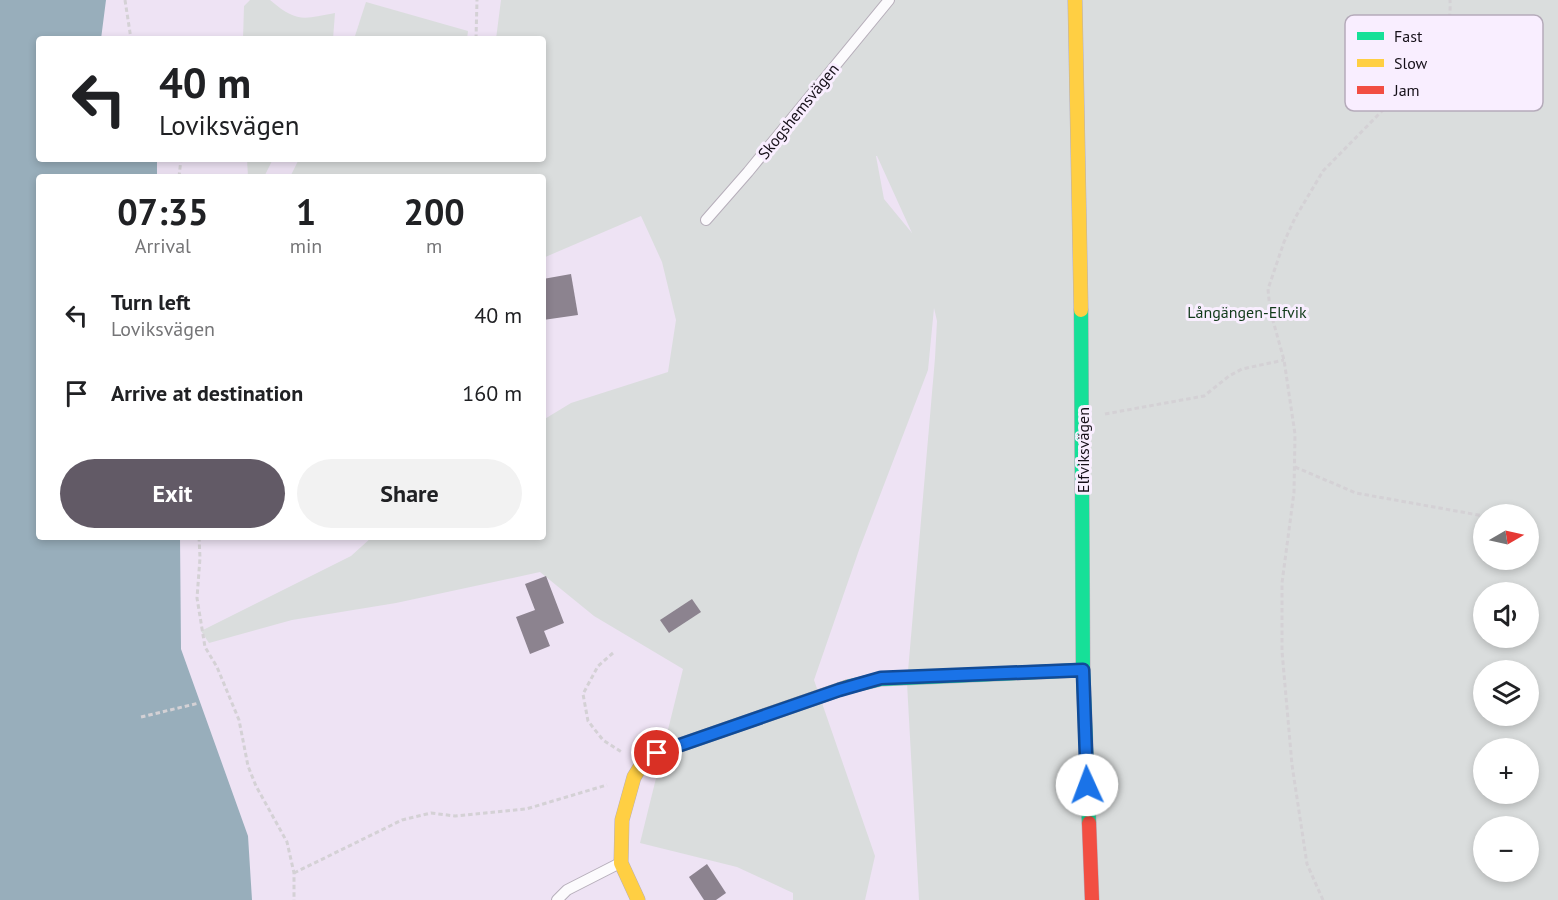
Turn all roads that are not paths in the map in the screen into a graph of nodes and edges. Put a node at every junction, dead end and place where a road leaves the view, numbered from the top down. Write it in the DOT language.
graph roads {
  1 [pos="889,0"];
  2 [pos="1074,0"];
  3 [pos="706,220"];
  4 [pos="1083,670"];
  5 [pos="621,862"];
  6 [pos="557,900"];
  7 [pos="638,900"];
  8 [pos="1092,900"];
  1 -- 3 [label="lane, Skogshemsvägen"];
  2 -- 4 [label="street, Elfviksvägen"];
  4 -- 5 [label="street"];
  4 -- 8 [label="street, Elfviksvägen"];
  5 -- 6 [label="lane"];
  5 -- 7 [label="street"];
}
